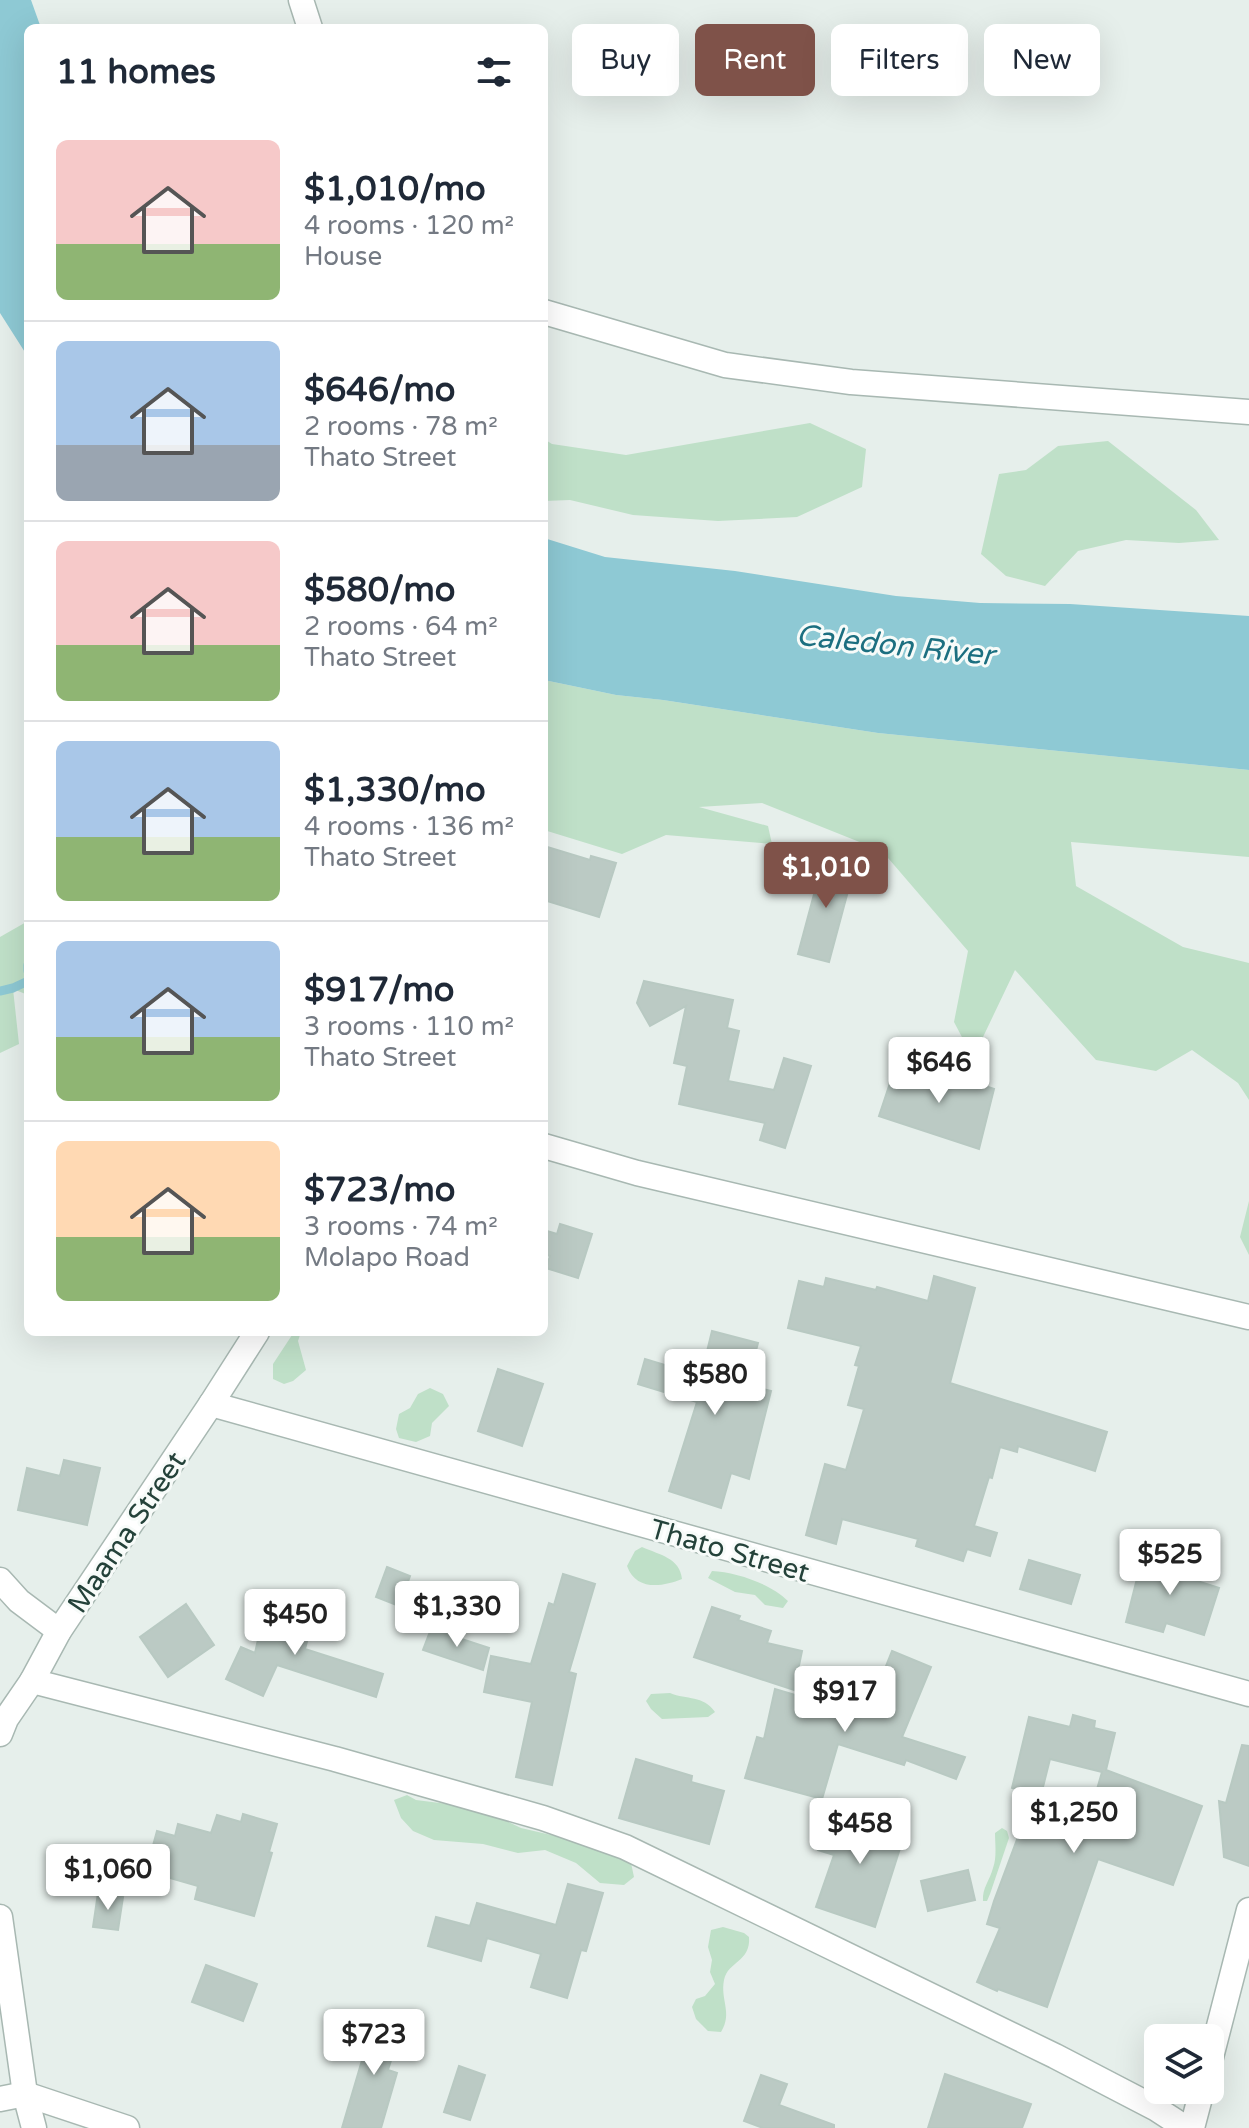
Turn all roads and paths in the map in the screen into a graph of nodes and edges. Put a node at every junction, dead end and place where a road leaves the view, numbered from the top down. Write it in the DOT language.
graph roads {
  1 [pos="301,0"];
  2 [pos="309,24"];
  3 [pos="548,313"];
  4 [pos="1249,412"];
  5 [pos="548,1147"];
  6 [pos="1249,1317"];
  7 [pos="254,1336"];
  8 [pos="211,1404"];
  9 [pos="0,1580"];
  10 [pos="59,1631"];
  11 [pos="32,1681"];
  12 [pos="1249,1694"];
  13 [pos="0,1734"];
  14 [pos="1249,1910"];
  15 [pos="0,1917"];
  16 [pos="1243,1961"];
  17 [pos="1222,2024"];
  18 [pos="25,2094"];
  19 [pos="0,2099"];
  20 [pos="1197,2104"];
  21 [pos="34,2128"];
  22 [pos="127,2128"];
  23 [pos="1189,2128"];
  1 -- 2 [label="street"];
  3 -- 4 [label="street"];
  5 -- 6 [label="street"];
  7 -- 8 [label="street, Maama Street"];
  8 -- 10 [label="street, Maama Street"];
  8 -- 12 [label="street, Thato Street"];
  9 -- 10 [label="street"];
  10 -- 11 [label="street, Maama Street"];
  11 -- 13 [label="street, Maama Street"];
  11 -- 23 [label="street"];
  14 -- 16 [label="street"];
  15 -- 18 [label="street"];
  16 -- 17 [label="street"];
  18 -- 19 [label="street"];
  18 -- 21 [label="street"];
  18 -- 22 [label="street"];
  20 -- 23 [label="street"];
}
